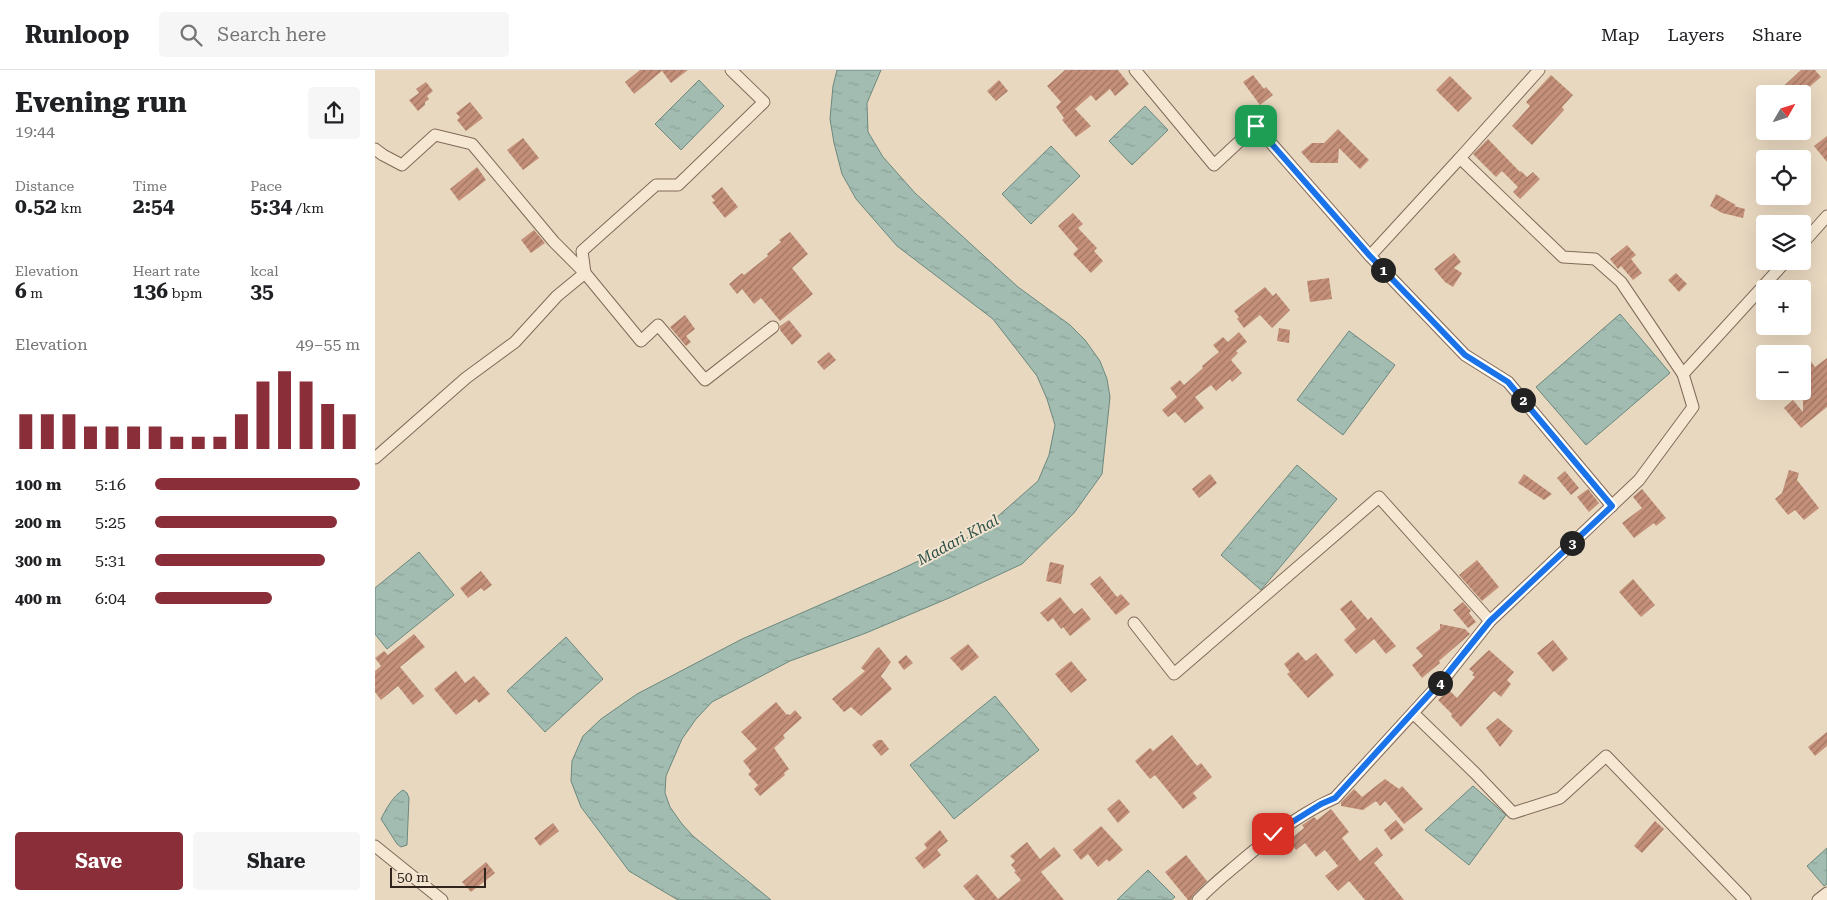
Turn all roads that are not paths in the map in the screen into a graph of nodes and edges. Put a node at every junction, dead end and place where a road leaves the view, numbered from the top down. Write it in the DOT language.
graph roads {
  1 [pos="731,70"];
  2 [pos="1135,70"];
  3 [pos="1539,70"];
  4 [pos="375,149"];
  5 [pos="1460,158"];
  6 [pos="1827,216"];
  7 [pos="1811,234"];
  8 [pos="1370,256"];
  9 [pos="1778,270"];
  10 [pos="585,273"];
  11 [pos="773,327"];
  12 [pos="1683,374"];
  13 [pos="375,458"];
  14 [pos="1612,506"];
  15 [pos="1490,621"];
  16 [pos="1134,623"];
  17 [pos="1413,713"];
  18 [pos="375,846"];
  19 [pos="1827,893"];
  20 [pos="442,900"];
  21 [pos="1198,900"];
  22 [pos="1745,900"];
  23 [pos="1818,900"];
  1 -- 10 [label="street"];
  2 -- 8 [label="street"];
  3 -- 5 [label="street"];
  4 -- 10 [label="street"];
  5 -- 8 [label="street"];
  5 -- 12 [label="street"];
  6 -- 7 [label="street"];
  8 -- 14 [label="street"];
  9 -- 12 [label="street"];
  10 -- 11 [label="street"];
  10 -- 13 [label="street"];
  12 -- 14 [label="street"];
  14 -- 15 [label="street"];
  15 -- 16 [label="street"];
  15 -- 17 [label="street"];
  17 -- 21 [label="street"];
  17 -- 22 [label="street"];
  18 -- 20 [label="street"];
  19 -- 23 [label="street"];
}
